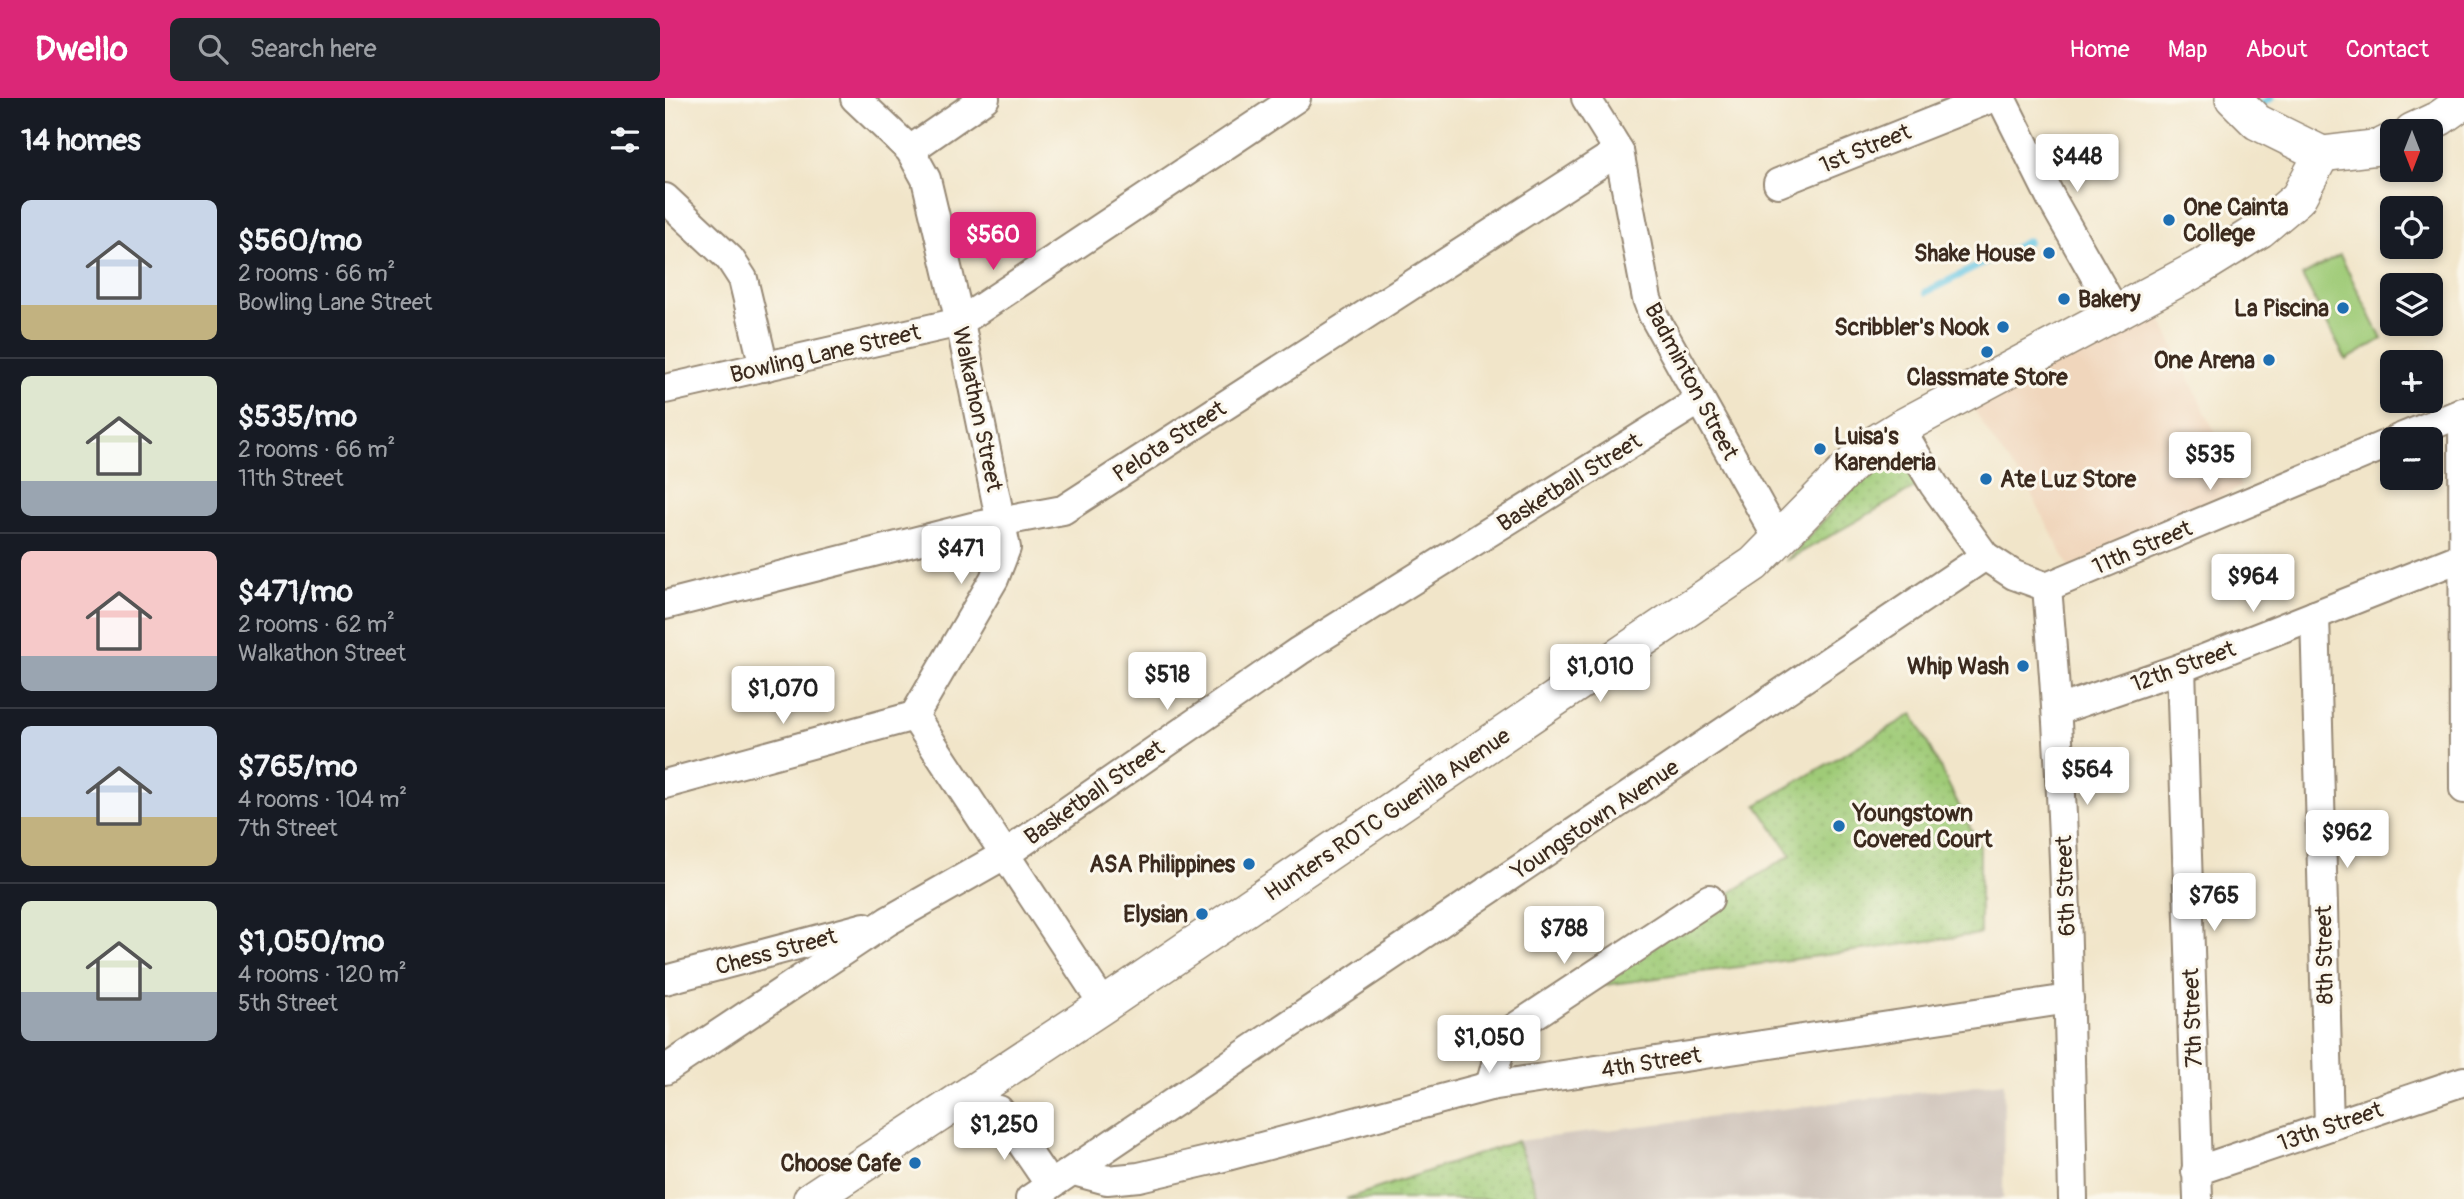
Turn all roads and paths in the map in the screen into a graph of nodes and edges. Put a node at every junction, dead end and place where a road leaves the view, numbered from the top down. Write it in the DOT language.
graph roads {
  1 [pos="855,98"];
  2 [pos="985,98"];
  3 [pos="1296,98"];
  4 [pos="1586,98"];
  5 [pos="1992,98"];
  6 [pos="2001,98"];
  7 [pos="2233,98"];
  8 [pos="2380,147"];
  9 [pos="910,150"];
  10 [pos="1619,151"];
  11 [pos="2322,154"];
  12 [pos="1778,183"];
  13 [pos="665,198"];
  14 [pos="2116,313"];
  15 [pos="960,322"];
  16 [pos="764,367"];
  17 [pos="665,389"];
  18 [pos="1700,400"];
  19 [pos="2463,412"];
  20 [pos="2427,427"];
  21 [pos="1900,428"];
  22 [pos="2380,447"];
  23 [pos="1002,522"];
  24 [pos="1779,539"];
  25 [pos="1985,556"];
  26 [pos="2462,557"];
  27 [pos="2047,587"];
  28 [pos="665,605"];
  29 [pos="2315,615"];
  30 [pos="2181,668"];
  31 [pos="2058,710"];
  32 [pos="914,716"];
  33 [pos="665,784"];
  34 [pos="2464,789"];
  35 [pos="1004,855"];
  36 [pos="1709,899"];
  37 [pos="888,921"];
  38 [pos="665,980"];
  39 [pos="2069,999"];
  40 [pos="1104,1005"];
  41 [pos="1501,1046"];
  42 [pos="665,1070"];
  43 [pos="2464,1081"];
  44 [pos="1520,1082"];
  45 [pos="1490,1086"];
  46 [pos="999,1110"];
  47 [pos="2329,1126"];
  48 [pos="1118,1140"];
  49 [pos="2196,1171"];
  50 [pos="1139,1177"];
  51 [pos="1052,1185"];
  52 [pos="811,1199"];
  53 [pos="2073,1199"];
  54 [pos="2198,1199"];
  1 -- 9 [label="street, Walkathon Street"];
  2 -- 9 [label="street"];
  3 -- 15 [label="street, Bowling Lane Street"];
  4 -- 10 [label="street, Badminton Street"];
  5 -- 12 [label="street, 1st Street"];
  6 -- 14 [label="street"];
  7 -- 11 [label="street"];
  8 -- 11 [label="street"];
  9 -- 15 [label="street, Walkathon Street"];
  10 -- 18 [label="street, Badminton Street"];
  10 -- 23 [label="street, Pelota Street"];
  11 -- 14 [label="street, Hunters ROTC Guerilla Avenue"];
  13 -- 16 [label="street"];
  14 -- 21 [label="street, Hunters ROTC Guerilla Avenue"];
  15 -- 16 [label="street, Bowling Lane Street"];
  15 -- 23 [label="street, Walkathon Street"];
  16 -- 17 [label="street, Bowling Lane Street"];
  18 -- 24 [label="street, Badminton Street"];
  18 -- 35 [label="street, Basketball Street"];
  19 -- 20 [label="street"];
  19 -- 26 [label="street"];
  21 -- 24 [label="street, Hunters ROTC Guerilla Avenue"];
  21 -- 25 [label="street"];
  22 -- 27 [label="street, 11th Street"];
  23 -- 28 [label="street, Pelota Street"];
  23 -- 32 [label="street, Walkathon Street"];
  24 -- 40 [label="street, Hunters ROTC Guerilla Avenue"];
  25 -- 27 [label="street"];
  25 -- 48 [label="street, Youngstown Avenue"];
  26 -- 29 [label="street, 12th Street"];
  26 -- 34 [label="street"];
  27 -- 31 [label="street, 6th Street"];
  29 -- 30 [label="street, 12th Street"];
  29 -- 47 [label="street, 8th Street"];
  30 -- 31 [label="street, 12th Street"];
  30 -- 49 [label="street, 7th Street"];
  31 -- 39 [label="street, 6th Street"];
  32 -- 33 [label="street"];
  32 -- 35 [label="street"];
  35 -- 37 [label="street, Basketball Street"];
  35 -- 40 [label="street"];
  36 -- 41 [label="street"];
  37 -- 38 [label="street, Chess Street"];
  37 -- 42 [label="street, Basketball Street"];
  39 -- 44 [label="street, 4th Street"];
  39 -- 53 [label="street, 6th Street"];
  40 -- 52 [label="street, Hunters ROTC Guerilla Avenue"];
  41 -- 44 [label="street"];
  41 -- 45 [label="street"];
  43 -- 47 [label="street, 13th Street"];
  44 -- 45 [label="street, 4th Street"];
  45 -- 50 [label="street, 4th Street"];
  46 -- 51 [label="street"];
  47 -- 49 [label="street, 13th Street"];
  48 -- 50 [label="street"];
  48 -- 51 [label="street, Youngstown Avenue"];
  49 -- 54 [label="street, 7th Street"];
  50 -- 51 [label="street, 4th Street"];
}
